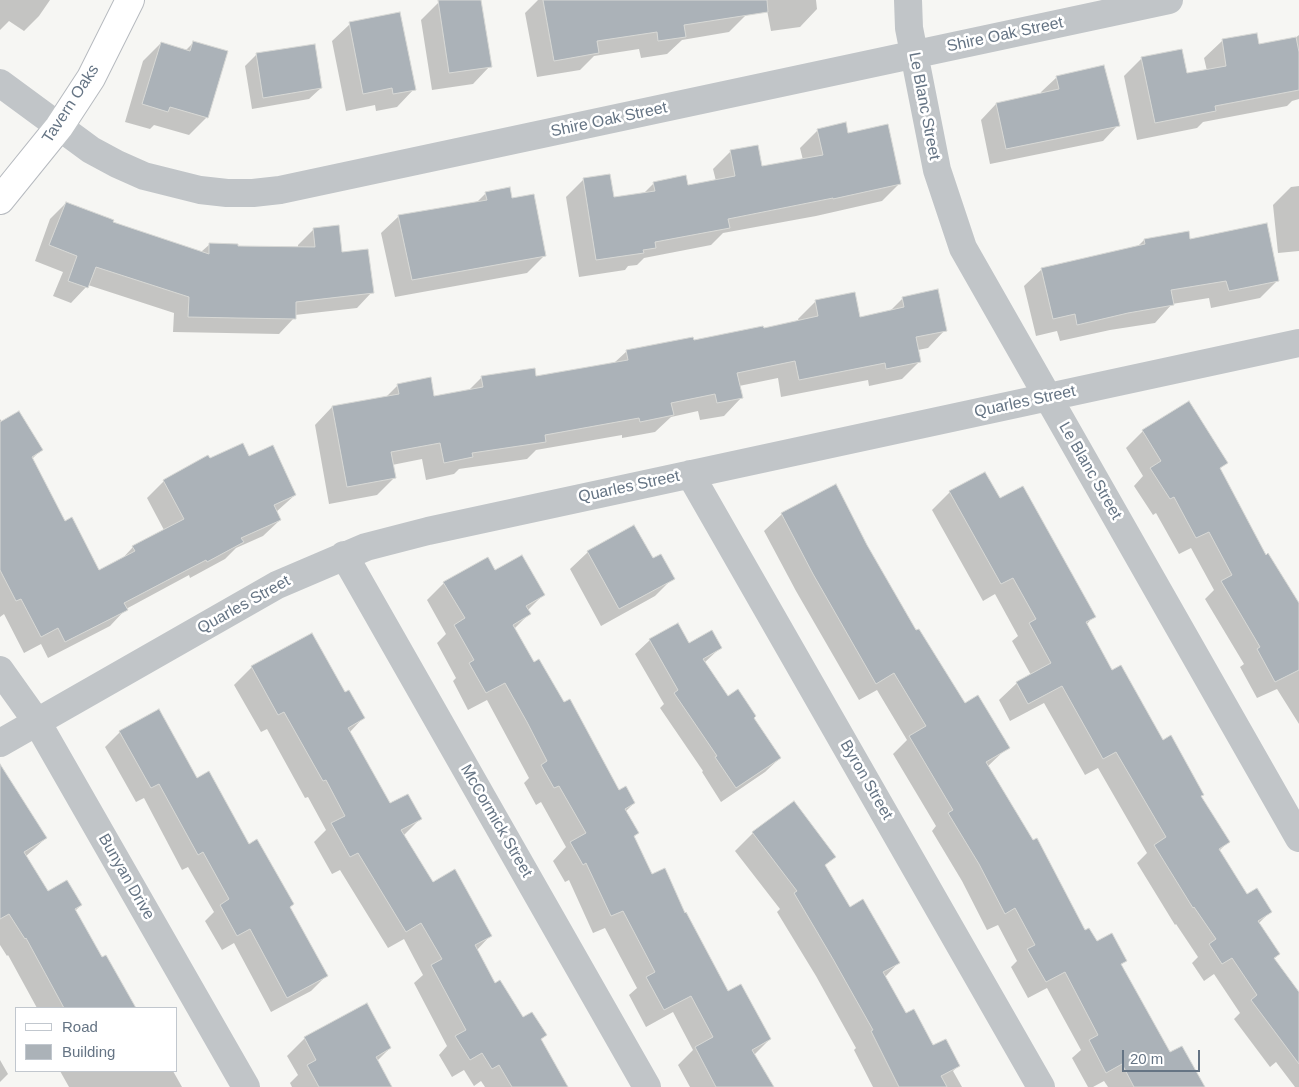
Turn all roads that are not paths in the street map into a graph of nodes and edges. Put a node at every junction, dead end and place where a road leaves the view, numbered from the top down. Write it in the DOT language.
graph roads {
  1 [pos="130,0"];
  2 [pos="908,0"];
  3 [pos="1169,0"];
  4 [pos="914,55"];
  5 [pos="0,83"];
  6 [pos="59,127"];
  7 [pos="0,200"];
  8 [pos="1299,343"];
  9 [pos="1048,397"];
  10 [pos="690,474"];
  11 [pos="344,555"];
  12 [pos="0,670"];
  13 [pos="37,722"];
  14 [pos="0,743"];
  15 [pos="1299,838"];
  16 [pos="246,1087"];
  17 [pos="647,1087"];
  18 [pos="1041,1087"];
  1 -- 6 [label="street, Tavern Oaks"];
  2 -- 4 [label="street, Le Blanc Street"];
  3 -- 4 [label="street, Shire Oak Street"];
  4 -- 6 [label="street, Shire Oak Street"];
  4 -- 9 [label="street, Le Blanc Street"];
  5 -- 6 [label="street, Shire Oak Street"];
  6 -- 7 [label="street, Tavern Oaks"];
  8 -- 9 [label="street, Quarles Street"];
  9 -- 10 [label="street, Quarles Street"];
  9 -- 15 [label="street, Le Blanc Street"];
  10 -- 11 [label="street, Quarles Street"];
  10 -- 18 [label="street, Byron Street"];
  11 -- 13 [label="street, Quarles Street"];
  11 -- 17 [label="street, McCormick Street"];
  12 -- 13 [label="street, Bunyan Drive"];
  13 -- 14 [label="street, Quarles Street"];
  13 -- 16 [label="street, Bunyan Drive"];
}
